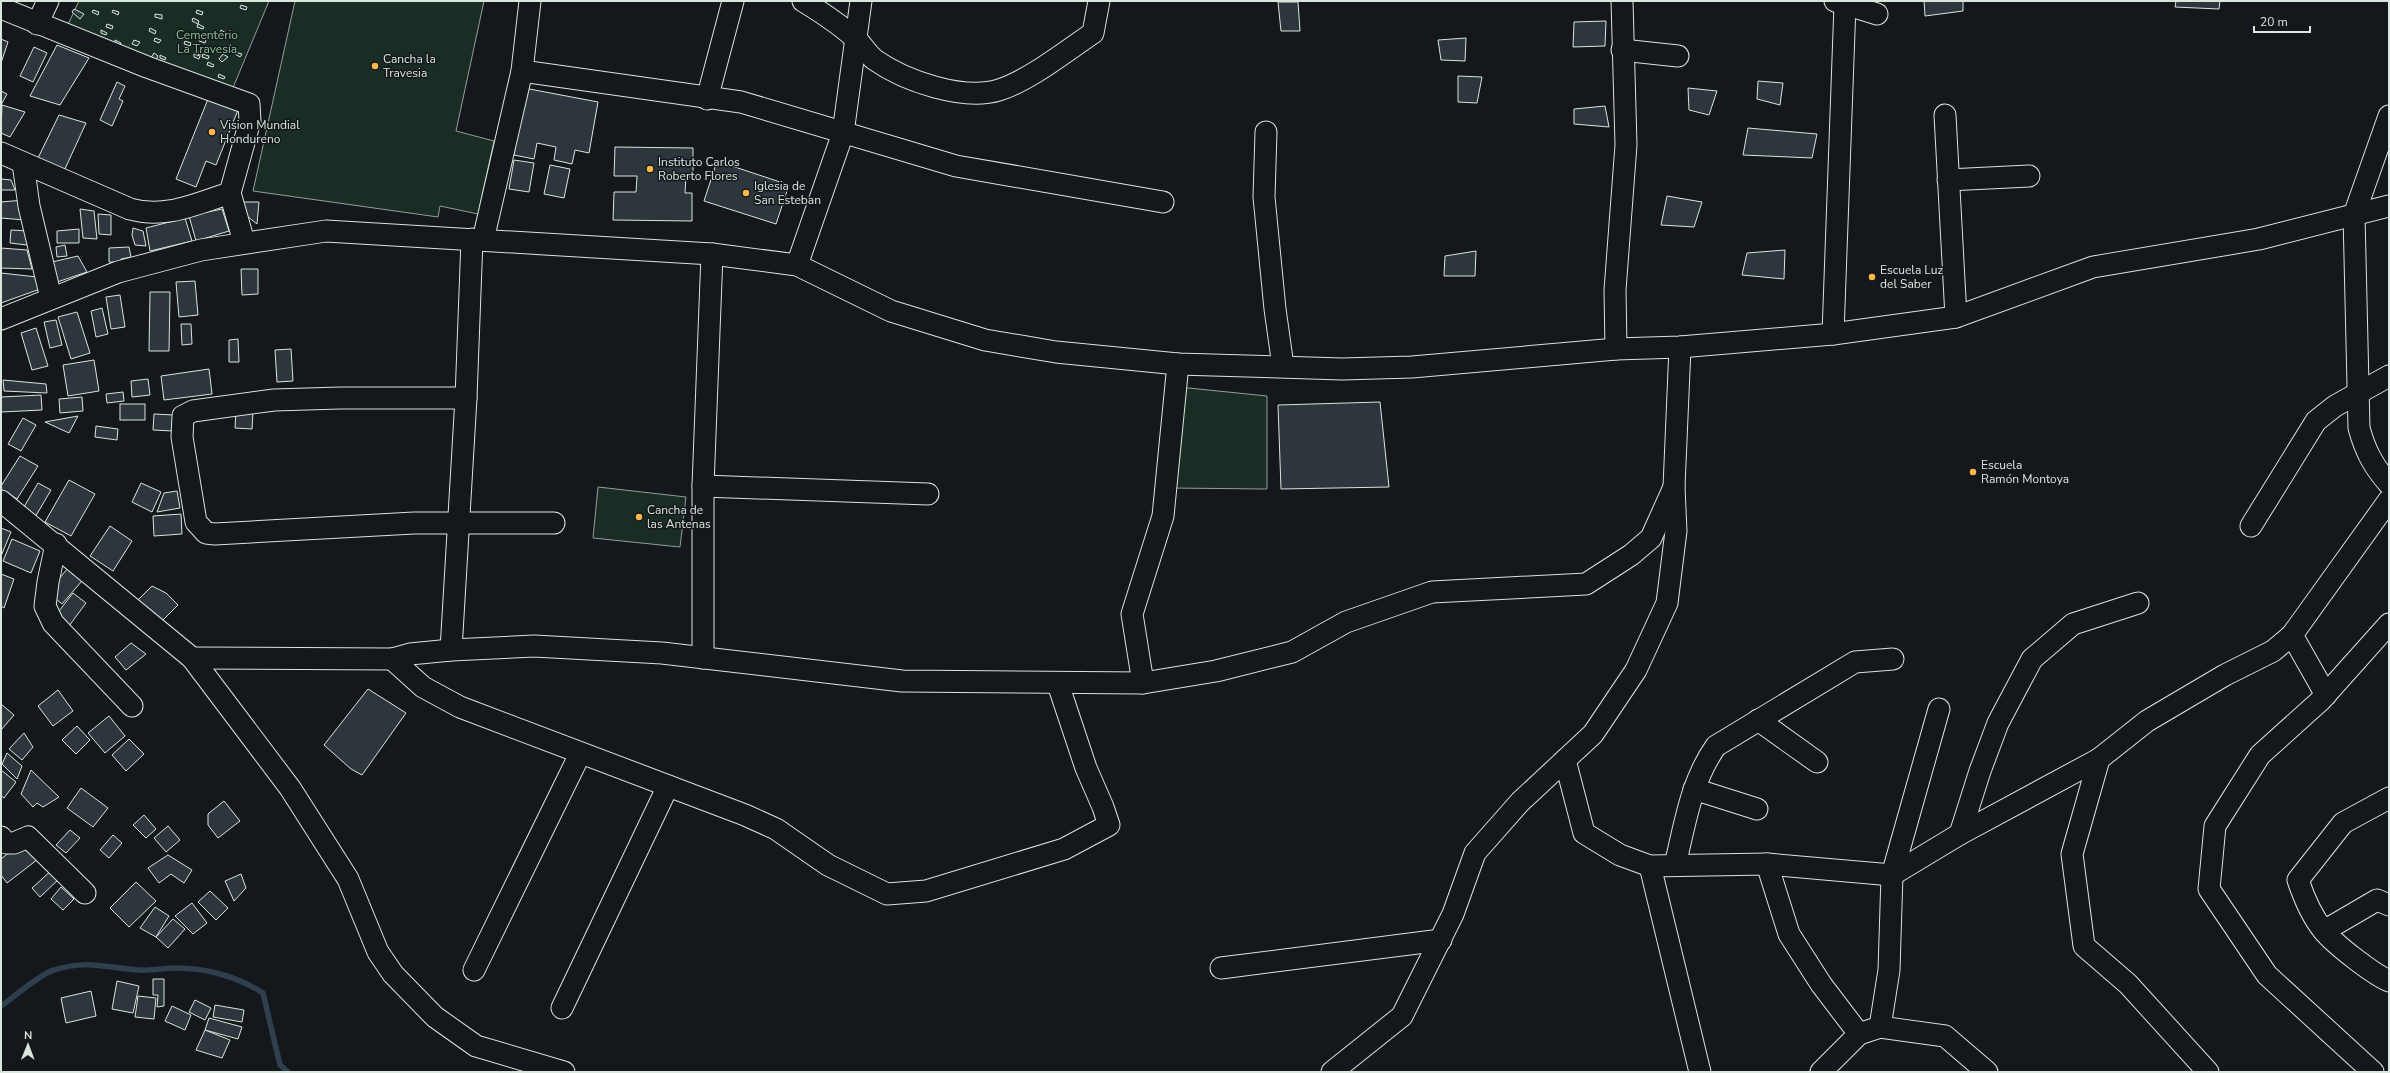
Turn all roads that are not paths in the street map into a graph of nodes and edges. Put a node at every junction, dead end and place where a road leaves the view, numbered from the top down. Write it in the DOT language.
graph roads {
  1 [pos="48,1"];
  2 [pos="530,1"];
  3 [pos="733,1"];
  4 [pos="803,1"];
  5 [pos="861,1"];
  6 [pos="1099,1"];
  7 [pos="1622,1"];
  8 [pos="1840,2"];
  9 [pos="1,8"];
  10 [pos="1877,14"];
  11 [pos="38,24"];
  12 [pos="857,40"];
  13 [pos="1622,50"];
  14 [pos="1678,56"];
  15 [pos="522,71"];
  16 [pos="707,99"];
  17 [pos="1945,115"];
  18 [pos="2389,116"];
  19 [pos="843,132"];
  20 [pos="1266,132"];
  21 [pos="1,154"];
  22 [pos="23,163"];
  23 [pos="2029,176"];
  24 [pos="1948,180"];
  25 [pos="230,193"];
  26 [pos="1163,202"];
  27 [pos="2389,206"];
  28 [pos="2354,215"];
  29 [pos="477,240"];
  30 [pos="244,242"];
  31 [pos="712,254"];
  32 [pos="796,265"];
  33 [pos="51,298"];
  34 [pos="1956,316"];
  35 [pos="1,319"];
  36 [pos="1833,334"];
  37 [pos="1680,347"];
  38 [pos="1616,349"];
  39 [pos="1178,364"];
  40 [pos="1283,366"];
  41 [pos="2389,376"];
  42 [pos="2360,394"];
  43 [pos="466,398"];
  44 [pos="2389,484"];
  45 [pos="703,486"];
  46 [pos="1674,487"];
  47 [pos="928,494"];
  48 [pos="2389,500"];
  49 [pos="1,501"];
  50 [pos="459,522"];
  51 [pos="554,523"];
  52 [pos="2251,526"];
  53 [pos="56,544"];
  54 [pos="2138,603"];
  55 [pos="2389,624"];
  56 [pos="2292,634"];
  57 [pos="451,650"];
  58 [pos="192,658"];
  59 [pos="703,658"];
  60 [pos="392,659"];
  61 [pos="1893,659"];
  62 [pos="1143,682"];
  63 [pos="1058,684"];
  64 [pos="2326,694"];
  65 [pos="132,706"];
  66 [pos="1939,709"];
  67 [pos="1758,720"];
  68 [pos="580,754"];
  69 [pos="2099,759"];
  70 [pos="1565,760"];
  71 [pos="1817,762"];
  72 [pos="668,786"];
  73 [pos="1694,789"];
  74 [pos="2389,798"];
  75 [pos="1757,809"];
  76 [pos="1960,834"];
  77 [pos="1,837"];
  78 [pos="1767,864"];
  79 [pos="1675,865"];
  80 [pos="1650,866"];
  81 [pos="1892,875"];
  82 [pos="85,893"];
  83 [pos="2389,905"];
  84 [pos="2324,931"];
  85 [pos="1442,940"];
  86 [pos="1221,968"];
  87 [pos="474,970"];
  88 [pos="2389,981"];
  89 [pos="562,1008"];
  90 [pos="1880,1027"];
  91 [pos="1859,1034"];
  92 [pos="564,1072"];
  93 [pos="1332,1072"];
  94 [pos="1700,1072"];
  95 [pos="1821,1072"];
  96 [pos="1987,1072"];
  97 [pos="2208,1072"];
  98 [pos="2373,1072"];
  1 -- 11 [label="street"];
  2 -- 15 [label="street"];
  3 -- 16 [label="street"];
  4 -- 12 [label="street"];
  5 -- 12 [label="street"];
  6 -- 12 [label="street"];
  7 -- 13 [label="street"];
  8 -- 10 [label="street"];
  8 -- 36 [label="street"];
  9 -- 11 [label="street"];
  11 -- 25 [label="street"];
  12 -- 19 [label="street"];
  13 -- 14 [label="street"];
  13 -- 38 [label="street"];
  15 -- 16 [label="street"];
  15 -- 29 [label="street"];
  16 -- 19 [label="street"];
  17 -- 24 [label="street"];
  18 -- 28 [label="street"];
  19 -- 26 [label="street"];
  19 -- 32 [label="street"];
  20 -- 40 [label="street"];
  21 -- 22 [label="street"];
  22 -- 25 [label="street"];
  22 -- 33 [label="street"];
  23 -- 24 [label="street"];
  24 -- 34 [label="street"];
  25 -- 30 [label="street"];
  27 -- 28 [label="street"];
  28 -- 34 [label="street"];
  28 -- 42 [label="street"];
  29 -- 30 [label="street"];
  29 -- 31 [label="street"];
  29 -- 43 [label="street"];
  30 -- 33 [label="street"];
  31 -- 32 [label="street"];
  31 -- 45 [label="street"];
  32 -- 39 [label="street"];
  33 -- 35 [label="street"];
  34 -- 36 [label="street"];
  36 -- 37 [label="street"];
  37 -- 38 [label="street"];
  37 -- 46 [label="street"];
  38 -- 40 [label="street"];
  39 -- 40 [label="street"];
  39 -- 62 [label="street"];
  41 -- 42 [label="street"];
  42 -- 44 [label="street"];
  42 -- 52 [label="street"];
  43 -- 50 [label="street"];
  43 -- 50 [label="street"];
  45 -- 47 [label="street"];
  45 -- 59 [label="street"];
  46 -- 62 [label="street"];
  46 -- 70 [label="street"];
  48 -- 56 [label="street"];
  49 -- 53 [label="street"];
  50 -- 51 [label="street"];
  50 -- 57 [label="street"];
  53 -- 58 [label="street"];
  53 -- 65 [label="street"];
  54 -- 76 [label="street"];
  55 -- 64 [label="street"];
  56 -- 64 [label="street"];
  56 -- 69 [label="street"];
  57 -- 59 [label="street"];
  57 -- 60 [label="street"];
  58 -- 60 [label="street"];
  58 -- 92 [label="street"];
  59 -- 63 [label="street"];
  60 -- 68 [label="street"];
  61 -- 67 [label="street"];
  62 -- 63 [label="street"];
  63 -- 72 [label="street"];
  64 -- 98 [label="street"];
  66 -- 81 [label="street"];
  67 -- 71 [label="street"];
  67 -- 73 [label="street"];
  68 -- 72 [label="street"];
  68 -- 87 [label="street"];
  69 -- 76 [label="street"];
  69 -- 97 [label="street"];
  70 -- 80 [label="street"];
  70 -- 85 [label="street"];
  72 -- 89 [label="street"];
  73 -- 75 [label="street"];
  73 -- 79 [label="street"];
  74 -- 84 [label="street"];
  76 -- 81 [label="street"];
  77 -- 82 [label="street"];
  78 -- 79 [label="street"];
  78 -- 81 [label="street"];
  78 -- 91 [label="street"];
  79 -- 80 [label="street"];
  80 -- 94 [label="street"];
  81 -- 90 [label="street"];
  83 -- 84 [label="street"];
  84 -- 88 [label="street"];
  85 -- 86 [label="street"];
  85 -- 93 [label="street"];
  90 -- 91 [label="street"];
  90 -- 96 [label="street"];
  91 -- 95 [label="street"];
}
